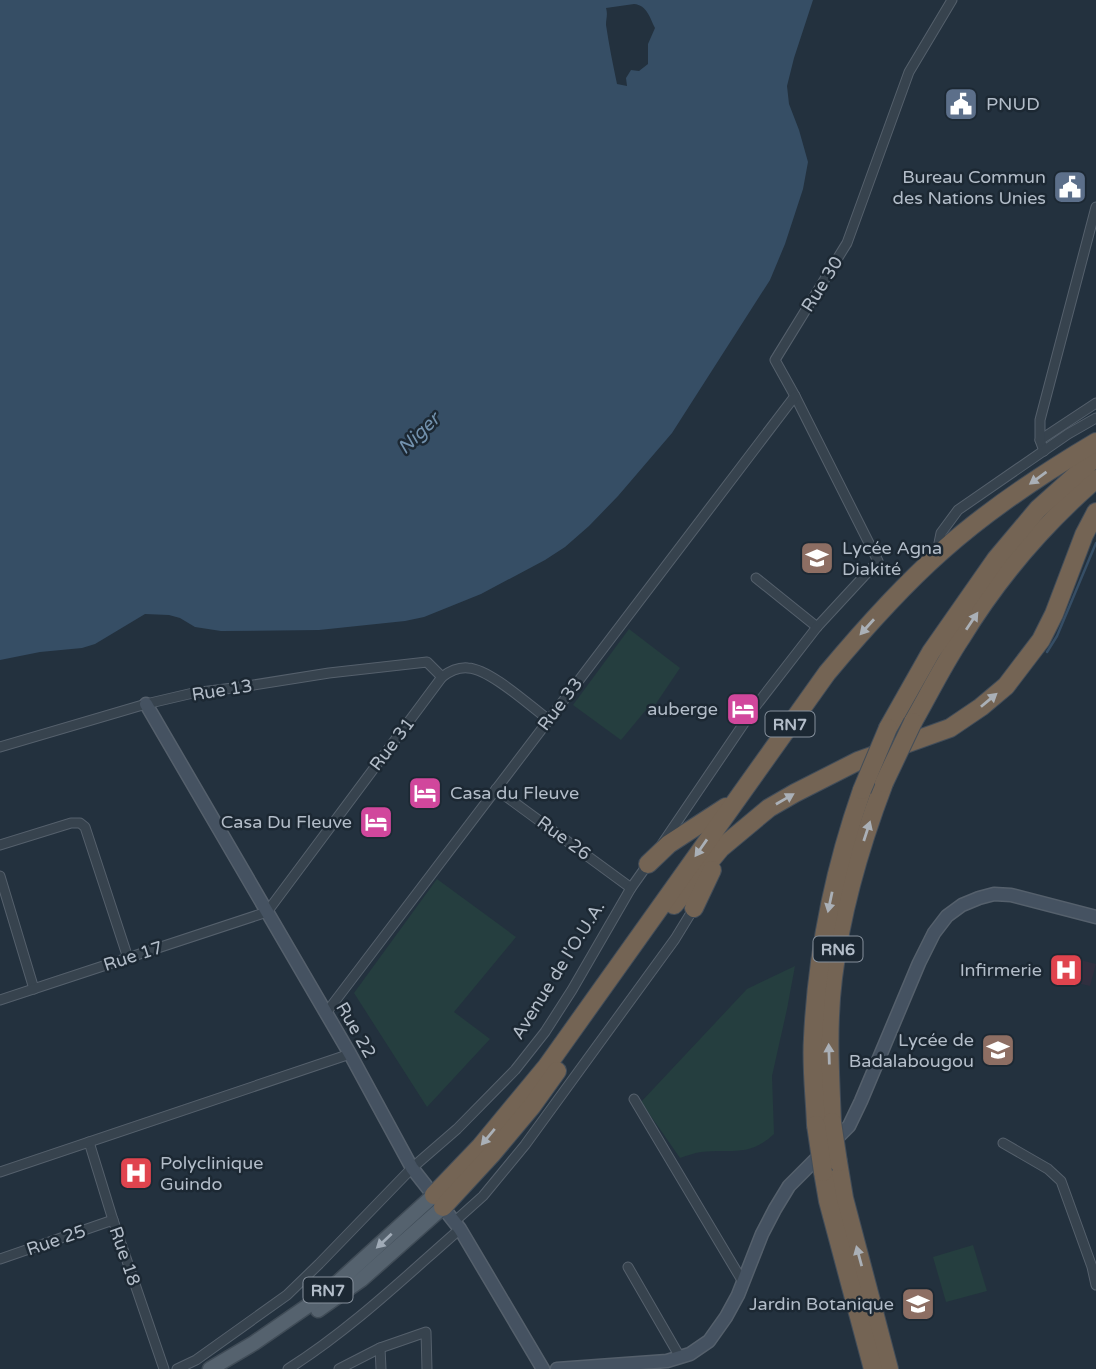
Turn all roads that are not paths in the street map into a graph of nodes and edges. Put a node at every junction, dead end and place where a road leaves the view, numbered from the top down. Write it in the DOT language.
graph roads {
  1 [pos="952,0"];
  2 [pos="1096,207"];
  3 [pos="795,396"];
  4 [pos="1096,403"];
  5 [pos="1096,418"];
  6 [pos="1040,440"];
  7 [pos="1096,442"];
  8 [pos="1044,451"];
  9 [pos="1096,457"];
  10 [pos="1096,479"];
  11 [pos="1096,512"];
  12 [pos="1090,529"];
  13 [pos="942,552"];
  14 [pos="878,561"];
  15 [pos="756,578"];
  16 [pos="817,627"];
  17 [pos="442,677"];
  18 [pos="146,704"];
  19 [pos="549,720"];
  20 [pos="0,747"];
  21 [pos="496,789"];
  22 [pos="734,801"];
  23 [pos="0,845"];
  24 [pos="721,848"];
  25 [pos="648,864"];
  26 [pos="0,876"];
  27 [pos="631,888"];
  28 [pos="694,908"];
  29 [pos="267,912"];
  30 [pos="1096,917"];
  31 [pos="128,958"];
  32 [pos="34,989"];
  33 [pos="0,1000"];
  34 [pos="326,1013"];
  35 [pos="350,1054"];
  36 [pos="634,1099"];
  37 [pos="824,1124"];
  38 [pos="89,1142"];
  39 [pos="1003,1143"];
  40 [pos="830,1167"];
  41 [pos="412,1168"];
  42 [pos="0,1172"];
  43 [pos="438,1201"];
  44 [pos="113,1220"];
  45 [pos="457,1225"];
  46 [pos="0,1259"];
  47 [pos="1094,1265"];
  48 [pos="628,1267"];
  49 [pos="743,1282"];
  50 [pos="1096,1285"];
  51 [pos="380,1348"];
  52 [pos="680,1357"];
  53 [pos="164,1369"];
  54 [pos="177,1369"];
  55 [pos="210,1369"];
  56 [pos="229,1369"];
  57 [pos="288,1369"];
  58 [pos="338,1369"];
  59 [pos="382,1369"];
  60 [pos="427,1369"];
  61 [pos="543,1369"];
  62 [pos="557,1369"];
  63 [pos="873,1369"];
  64 [pos="889,1369"];
  1 -- 3 [label="street, Rue 30"];
  2 -- 6 [label="street"];
  3 -- 14 [label="street, Rue 30"];
  3 -- 19 [label="street, Rue 33"];
  4 -- 6 [label="street"];
  5 -- 8 [label="street"];
  6 -- 8 [label="street"];
  7 -- 13 [label="highway, RN7, one-way"];
  8 -- 13 [label="street"];
  9 -- 37 [label="highway, RN6, one-way, bridge"];
  37 -- 10 [label="highway, RN6, one-way, bridge"];
  11 -- 12 [label="highway, RN7"];
  24 -- 12 [label="highway, RN7, one-way"];
  13 -- 22 [label="highway, RN7, one-way"];
  14 -- 16 [label="street, Avenue de l'O.U.A."];
  15 -- 16 [label="street"];
  16 -- 25 [label="street, Avenue de l'O.U.A."];
  17 -- 18 [label="street, Rue 13"];
  17 -- 19 [label="street"];
  17 -- 29 [label="street, Rue 31"];
  18 -- 20 [label="street, Rue 13"];
  18 -- 29 [label="street, Rue 22"];
  19 -- 21 [label="street, Rue 33"];
  21 -- 27 [label="street, Rue 26"];
  21 -- 34 [label="street, Rue 33"];
  22 -- 25 [label="highway"];
  22 -- 43 [label="highway, RN7, one-way"];
  23 -- 31 [label="street"];
  24 -- 28 [label="highway"];
  24 -- 43 [label="highway, RN7"];
  25 -- 27 [label="street, Avenue de l'O.U.A."];
  26 -- 32 [label="street"];
  27 -- 41 [label="street, Avenue de l'O.U.A."];
  28 -- 45 [label="street"];
  29 -- 31 [label="street, Rue 17"];
  29 -- 34 [label="street, Rue 22"];
  30 -- 49 [label="street"];
  31 -- 32 [label="street, Rue 17"];
  32 -- 33 [label="street, Rue 17"];
  34 -- 35 [label="street, Rue 22"];
  35 -- 38 [label="street"];
  35 -- 41 [label="street, Rue 22"];
  36 -- 49 [label="street"];
  37 -- 40 [label="highway, RN6, bridge"];
  38 -- 42 [label="street"];
  38 -- 44 [label="street, Rue 18"];
  39 -- 47 [label="street"];
  40 -- 63 [label="highway, RN6"];
  64 -- 40 [label="highway, RN6, one-way"];
  41 -- 43 [label="street, Rue 22"];
  41 -- 54 [label="street, Avenue de l'O.U.A."];
  43 -- 45 [label="street, Rue 22"];
  43 -- 55 [label="main road, RN7, one-way"];
  43 -- 56 [label="main road, RN7"];
  44 -- 46 [label="street, Rue 25"];
  44 -- 53 [label="street, Rue 18"];
  45 -- 57 [label="street"];
  45 -- 61 [label="street, Rue 22"];
  47 -- 50 [label="street"];
  48 -- 52 [label="street"];
  49 -- 52 [label="street"];
  51 -- 58 [label="street"];
  51 -- 59 [label="street"];
  51 -- 60 [label="street"];
  52 -- 62 [label="street"];
}
